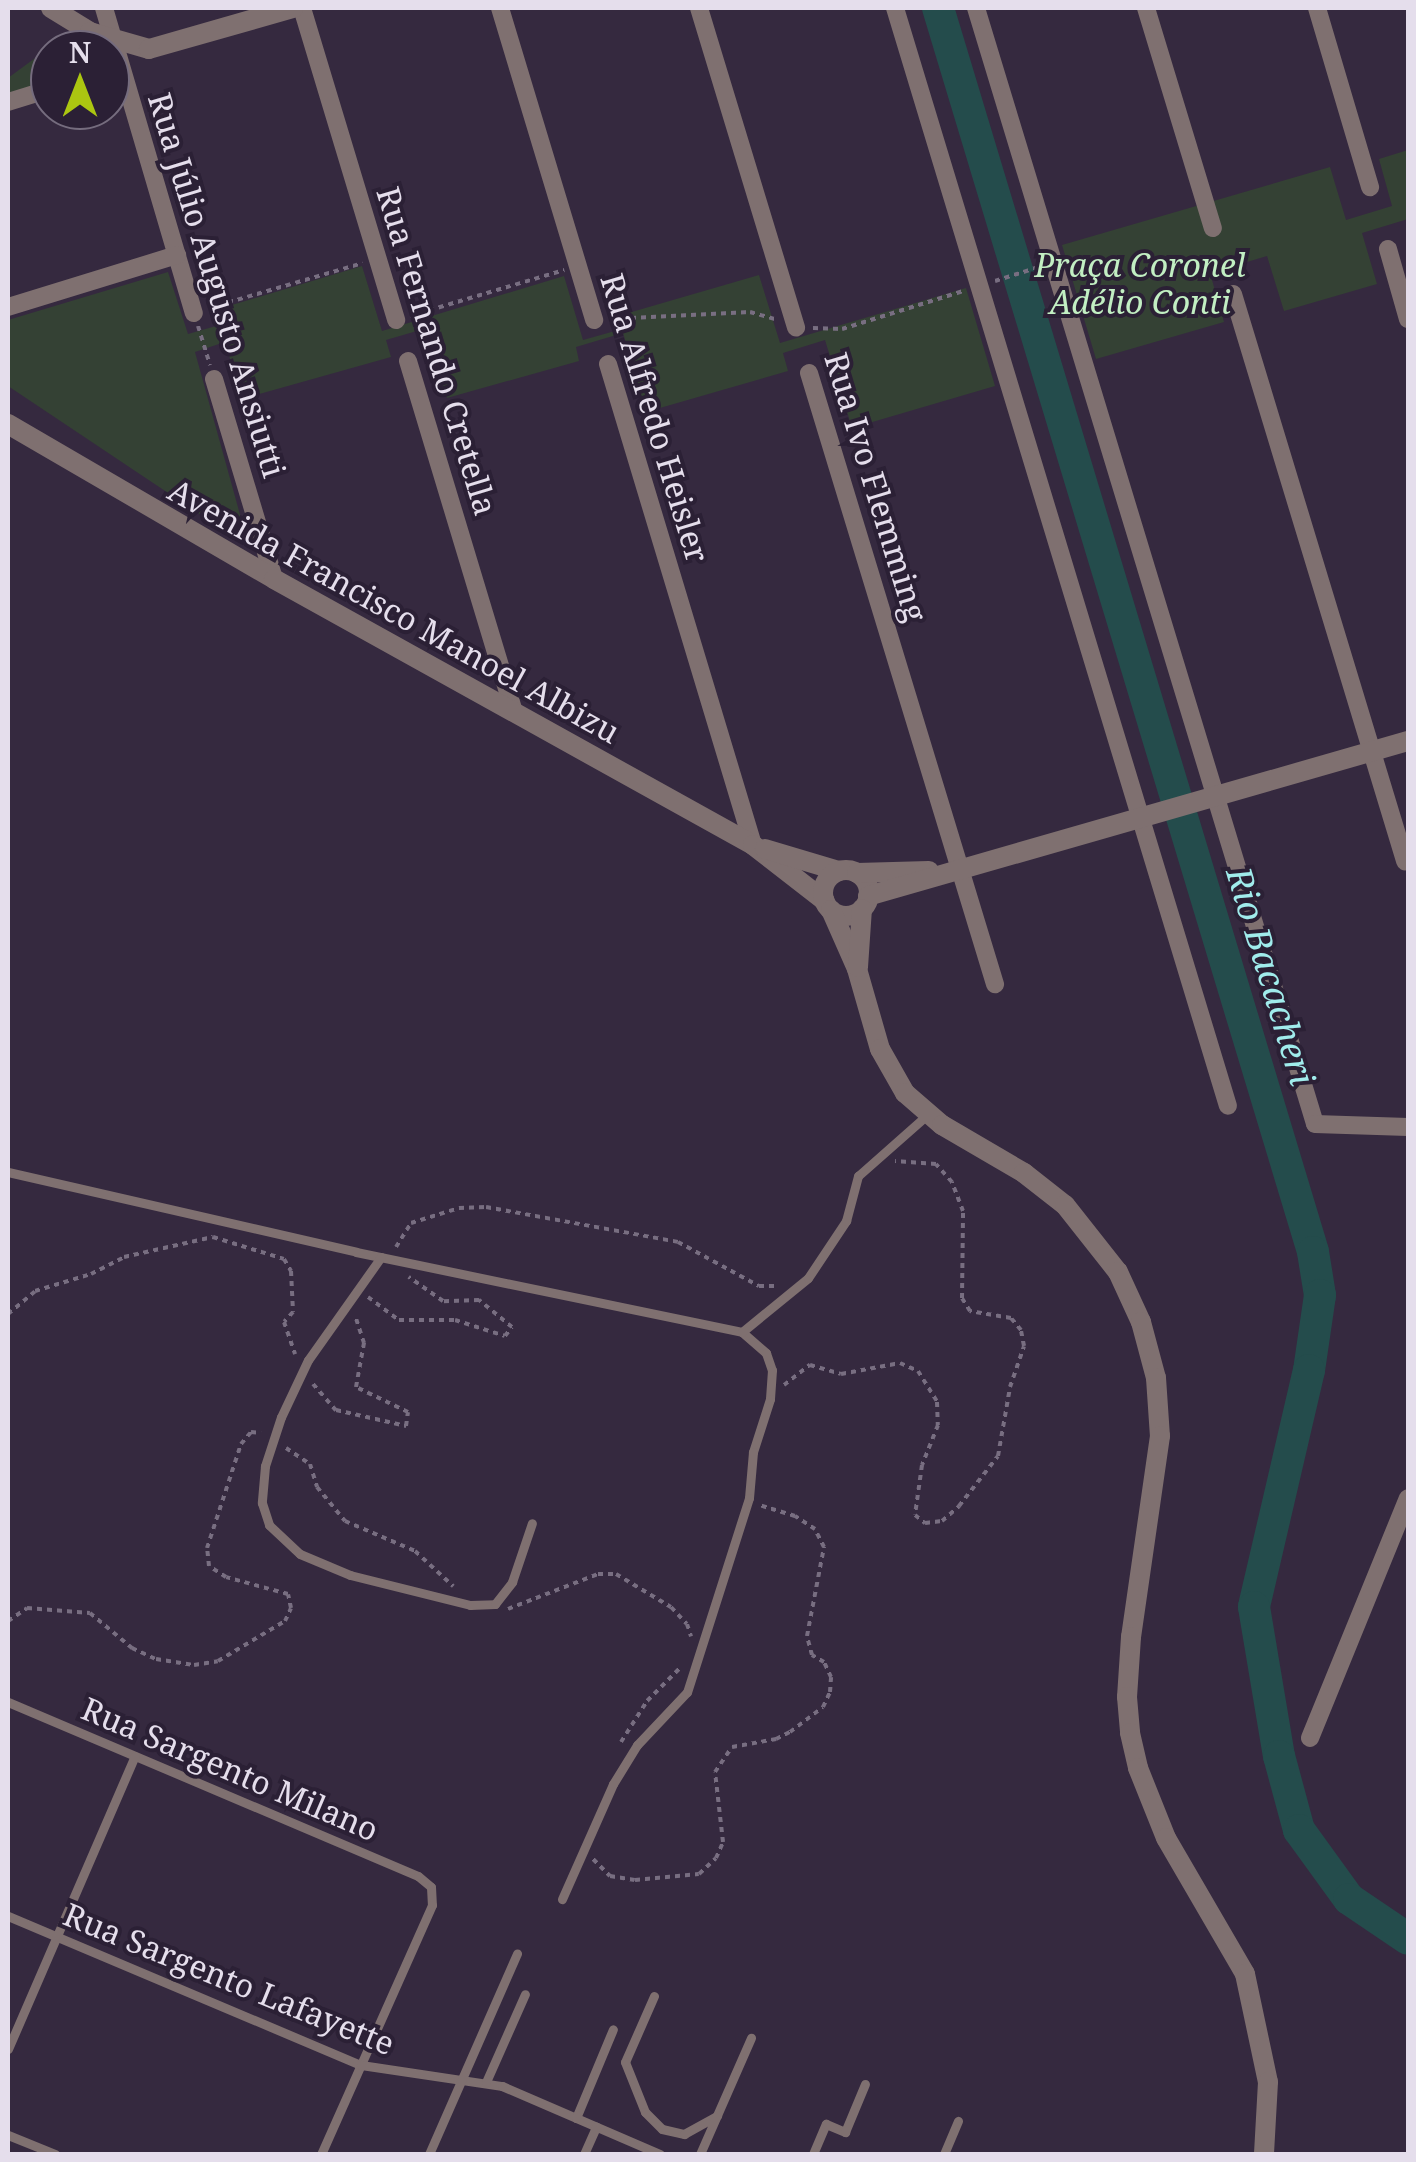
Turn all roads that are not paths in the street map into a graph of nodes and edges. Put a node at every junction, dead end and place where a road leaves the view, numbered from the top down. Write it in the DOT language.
graph roads {
  1 [pos="51,8"];
  2 [pos="293,8"];
  3 [pos="302,8"];
  4 [pos="500,8"];
  5 [pos="699,8"];
  6 [pos="896,8"];
  7 [pos="976,8"];
  8 [pos="1146,8"];
  9 [pos="1317,8"];
  10 [pos="93,30"];
  11 [pos="130,46"];
  12 [pos="130,95"];
  13 [pos="1370,187"];
  14 [pos="1213,228"];
  15 [pos="1388,249"];
  16 [pos="177,255"];
  17 [pos="1233,294"];
  18 [pos="8,307"];
  19 [pos="194,312"];
  20 [pos="1408,319"];
  21 [pos="396,320"];
  22 [pos="594,320"];
  23 [pos="796,328"];
  24 [pos="408,362"];
  25 [pos="608,364"];
  26 [pos="810,373"];
  27 [pos="214,379"];
  28 [pos="8,424"];
  29 [pos="274,579"];
  30 [pos="514,712"];
  31 [pos="1408,741"];
  32 [pos="1372,752"];
  33 [pos="1210,798"];
  34 [pos="1149,816"];
  35 [pos="754,845"];
  36 [pos="1405,861"];
  37 [pos="960,870"];
  38 [pos="848,872"];
  39 [pos="865,903"];
  40 [pos="828,905"];
  41 [pos="857,969"];
  42 [pos="995,984"];
  43 [pos="1228,1106"];
  44 [pos="927,1115"];
  45 [pos="1408,1127"];
  46 [pos="8,1172"];
  47 [pos="380,1258"];
  48 [pos="742,1332"];
  49 [pos="1408,1498"];
  50 [pos="532,1523"];
  51 [pos="8,1702"];
  52 [pos="1310,1738"];
  53 [pos="135,1756"];
  54 [pos="562,1898"];
  55 [pos="8,1916"];
  56 [pos="56,1937"];
  57 [pos="517,1954"];
  58 [pos="525,1994"];
  59 [pos="654,1996"];
  60 [pos="613,2030"];
  61 [pos="751,2038"];
  62 [pos="8,2048"];
  63 [pos="361,2066"];
  64 [pos="462,2080"];
  65 [pos="486,2082"];
  66 [pos="865,2084"];
  67 [pos="717,2116"];
  68 [pos="576,2118"];
  69 [pos="958,2121"];
  70 [pos="596,2127"];
  71 [pos="662,2129"];
  72 [pos="8,2134"];
  73 [pos="656,2153"];
  74 [pos="55,2154"];
  75 [pos="321,2154"];
  76 [pos="429,2154"];
  77 [pos="584,2154"];
  78 [pos="700,2154"];
  79 [pos="814,2154"];
  80 [pos="944,2154"];
  81 [pos="1264,2154"];
  1 -- 10 [label="street"];
  2 -- 11 [label="street"];
  3 -- 21 [label="street, Rua Fernando Cretella"];
  4 -- 22 [label="street, Rua Alfredo Heisler"];
  5 -- 23 [label="street, Rua Ivo Flemming"];
  6 -- 34 [label="street"];
  7 -- 33 [label="street"];
  8 -- 14 [label="street"];
  9 -- 13 [label="street"];
  12 -- 16 [label="street, Rua Júlio Augusto Ansiutti"];
  15 -- 20 [label="street"];
  16 -- 18 [label="street"];
  16 -- 19 [label="street, Rua Júlio Augusto Ansiutti"];
  17 -- 32 [label="street"];
  24 -- 30 [label="street, Rua Fernando Cretella"];
  25 -- 35 [label="street, Rua Alfredo Heisler"];
  26 -- 37 [label="street, Rua Ivo Flemming"];
  27 -- 29 [label="street, Rua Júlio Augusto Ansiutti"];
  28 -- 29 [label="street, Avenida Francisco Manoel Albizu"];
  29 -- 30 [label="street, Avenida Francisco Manoel Albizu"];
  30 -- 35 [label="street, Avenida Francisco Manoel Albizu"];
  31 -- 32 [label="street, Avenida Francisco Manoel Albizu"];
  32 -- 33 [label="street, Avenida Francisco Manoel Albizu"];
  32 -- 36 [label="street"];
  33 -- 34 [label="street, Avenida Francisco Manoel Albizu"];
  33 -- 45 [label="street"];
  34 -- 37 [label="street, Avenida Francisco Manoel Albizu"];
  34 -- 43 [label="street"];
  35 -- 38 [label="street, Avenida Francisco Manoel Albizu"];
  35 -- 40 [label="street, Avenida Francisco Manoel Albizu"];
  37 -- 38 [label="street, Avenida Francisco Manoel Albizu"];
  37 -- 39 [label="street, Avenida Francisco Manoel Albizu"];
  37 -- 42 [label="street, Rua Ivo Flemming"];
  38 -- 39 [label="street"];
  38 -- 40 [label="street"];
  39 -- 40 [label="street"];
  39 -- 41 [label="street"];
  40 -- 41 [label="street"];
  41 -- 44 [label="street"];
  44 -- 48 [label="lane"];
  44 -- 81 [label="street"];
  46 -- 47 [label="lane"];
  47 -- 48 [label="lane"];
  47 -- 50 [label="lane"];
  48 -- 54 [label="lane"];
  49 -- 52 [label="street"];
  51 -- 53 [label="lane, Rua Sargento Milano"];
  53 -- 56 [label="lane"];
  53 -- 63 [label="lane, Rua Sargento Milano"];
  55 -- 56 [label="lane, Rua Sargento Lafayette"];
  56 -- 62 [label="lane"];
  56 -- 63 [label="lane, Rua Sargento Lafayette"];
  57 -- 64 [label="lane"];
  58 -- 65 [label="lane"];
  59 -- 71 [label="lane"];
  60 -- 68 [label="lane"];
  61 -- 67 [label="lane"];
  63 -- 64 [label="lane, Rua Sargento Lafayette"];
  63 -- 75 [label="lane"];
  64 -- 65 [label="lane, Rua Sargento Lafayette"];
  64 -- 76 [label="lane"];
  65 -- 68 [label="lane, Rua Sargento Lafayette"];
  66 -- 79 [label="lane"];
  67 -- 71 [label="lane"];
  67 -- 78 [label="lane"];
  68 -- 70 [label="lane, Rua Sargento Lafayette"];
  69 -- 80 [label="lane"];
  70 -- 73 [label="lane, Rua Sargento Lafayette"];
  70 -- 77 [label="lane"];
  71 -- 73 [label="lane"];
  72 -- 74 [label="lane"];
}
